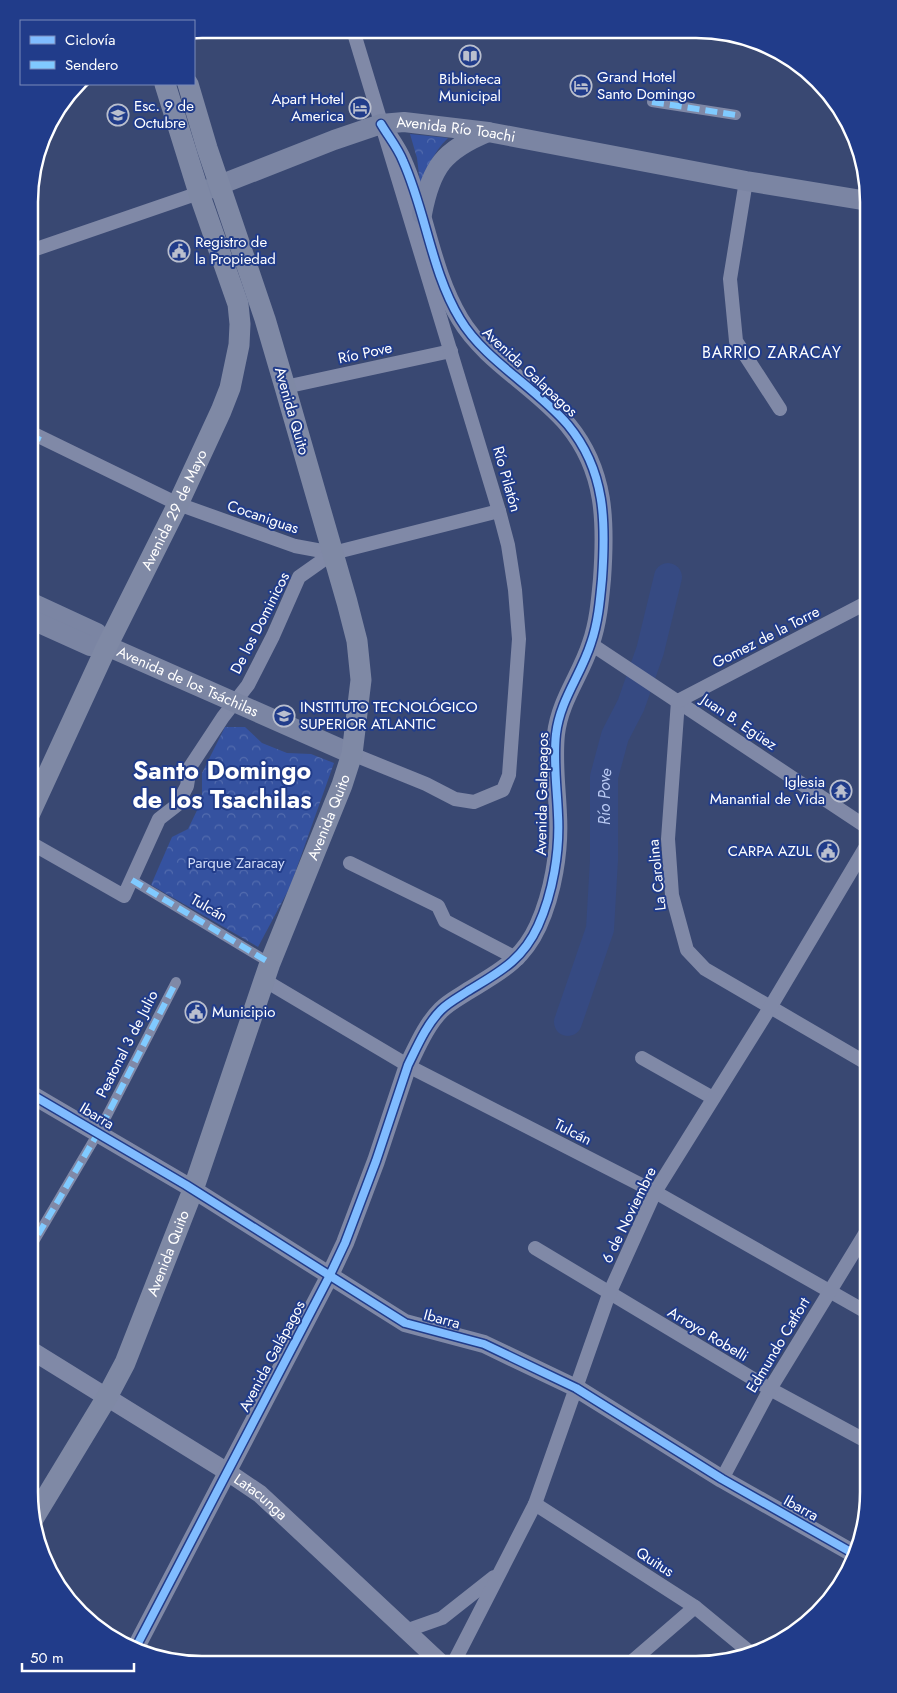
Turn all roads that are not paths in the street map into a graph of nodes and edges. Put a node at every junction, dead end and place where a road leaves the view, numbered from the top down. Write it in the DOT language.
graph roads {
  1 [pos="355,38"];
  2 [pos="165,85"];
  3 [pos="188,85"];
  4 [pos="652,102"];
  5 [pos="736,115"];
  6 [pos="381,124"];
  7 [pos="488,132"];
  8 [pos="746,181"];
  9 [pos="219,184"];
  10 [pos="199,192"];
  11 [pos="860,200"];
  12 [pos="422,214"];
  13 [pos="38,248"];
  14 [pos="452,351"];
  15 [pos="285,387"];
  16 [pos="780,409"];
  17 [pos="221,411"];
  18 [pos="38,436"];
  19 [pos="299,436"];
  20 [pos="178,504"];
  21 [pos="499,511"];
  22 [pos="333,553"];
  23 [pos="38,606"];
  24 [pos="860,606"];
  25 [pos="38,623"];
  26 [pos="591,644"];
  27 [pos="107,646"];
  28 [pos="678,701"];
  29 [pos="234,702"];
  30 [pos="352,754"];
  31 [pos="38,797"];
  32 [pos="860,822"];
  33 [pos="38,847"];
  34 [pos="859,857"];
  35 [pos="350,863"];
  36 [pos="132,880"];
  37 [pos="518,959"];
  38 [pos="267,972"];
  39 [pos="176,982"];
  40 [pos="771,1006"];
  41 [pos="642,1058"];
  42 [pos="859,1059"];
  43 [pos="408,1065"];
  44 [pos="38,1098"];
  45 [pos="713,1098"];
  46 [pos="98,1133"];
  47 [pos="193,1190"];
  48 [pos="655,1192"];
  49 [pos="38,1235"];
  50 [pos="859,1243"];
  51 [pos="535,1248"];
  52 [pos="329,1277"];
  53 [pos="829,1291"];
  54 [pos="609,1294"];
  55 [pos="859,1308"];
  56 [pos="38,1355"];
  57 [pos="576,1388"];
  58 [pos="770,1389"];
  59 [pos="107,1397"];
  60 [pos="859,1437"];
  61 [pos="226,1471"];
  62 [pos="722,1479"];
  63 [pos="535,1504"];
  64 [pos="39,1509"];
  65 [pos="848,1551"];
  66 [pos="498,1573"];
  67 [pos="695,1607"];
  68 [pos="408,1630"];
  69 [pos="139,1643"];
  70 [pos="745,1648"];
  71 [pos="431,1656"];
  72 [pos="457,1656"];
  73 [pos="638,1656"];
  1 -- 6 [label="street, Río Pilatón"];
  2 -- 10 [label="main road"];
  3 -- 9 [label="main road, Avenida Quito"];
  4 -- 5 [label="street"];
  6 -- 7 [label="main road, Avenida Río Toachi"];
  6 -- 9 [label="main road, Avenida Río Toachi"];
  6 -- 12 [label="street, Avenida Galapagos"];
  6 -- 14 [label="street, Río Pilatón"];
  7 -- 8 [label="main road, Avenida Río Toachi"];
  7 -- 12 [label="main road"];
  8 -- 11 [label="main road, Avenida Río Toachi"];
  8 -- 16 [label="street"];
  9 -- 10 [label="main road, Avenida Río Toachi"];
  9 -- 15 [label="main road, Avenida Quito"];
  10 -- 13 [label="street, Avenida Río Toachi"];
  10 -- 17 [label="main road, Avenida 29 de Mayo"];
  12 -- 26 [label="street, Avenida Galapagos"];
  14 -- 15 [label="street, Río Pove"];
  14 -- 21 [label="street, Río Pilatón"];
  15 -- 19 [label="main road, Avenida Quito"];
  17 -- 19 [label="main road"];
  17 -- 20 [label="main road, Avenida 29 de Mayo"];
  18 -- 20 [label="street, Cocaniguas"];
  19 -- 22 [label="main road, Avenida Quito"];
  20 -- 22 [label="street, Cocaniguas"];
  20 -- 27 [label="main road, Avenida 29 de Mayo"];
  21 -- 22 [label="street, Cocaniguas"];
  21 -- 30 [label="street, Río Pilatón"];
  22 -- 29 [label="street, De los Dominicos"];
  22 -- 30 [label="main road, Avenida Quito"];
  23 -- 27 [label="main road, Avenida de los Tsáchilas"];
  24 -- 28 [label="street, Gomez de la Torre"];
  25 -- 27 [label="main road, Avenida de los Tsáchilas"];
  26 -- 28 [label="street, Juan B. Egüez"];
  26 -- 37 [label="street, Avenida Galapagos"];
  27 -- 29 [label="main road, Avenida de los Tsáchilas"];
  27 -- 31 [label="main road, Avenida 29 de Mayo"];
  28 -- 32 [label="street, Juan B. Egüez"];
  28 -- 40 [label="street, La Carolina"];
  29 -- 30 [label="main road, Avenida de los Tsáchilas"];
  29 -- 36 [label="street, De los Dominicos"];
  30 -- 38 [label="main road, Avenida Quito"];
  33 -- 36 [label="street, De los Dominicos"];
  34 -- 40 [label="street, 6 de Noviembre"];
  35 -- 37 [label="street"];
  36 -- 38 [label="street, Tulcán"];
  37 -- 43 [label="street, Avenida Galapagos"];
  38 -- 43 [label="street, Tulcán"];
  38 -- 47 [label="main road, Avenida Quito"];
  39 -- 46 [label="street, Peatonal 3 de Julio"];
  40 -- 42 [label="street, La Carolina"];
  40 -- 45 [label="street, 6 de Noviembre"];
  41 -- 45 [label="street"];
  43 -- 48 [label="street, Tulcán"];
  43 -- 52 [label="street, Avenida Galápagos"];
  44 -- 46 [label="street, Ibarra"];
  45 -- 48 [label="street, 6 de Noviembre"];
  46 -- 47 [label="street, Ibarra"];
  46 -- 49 [label="street, Peatonal 3 de Julio"];
  47 -- 52 [label="street, Ibarra"];
  47 -- 59 [label="main road, Avenida Quito"];
  48 -- 53 [label="street, Tulcán"];
  48 -- 54 [label="street, 6 de Noviembre"];
  50 -- 53 [label="street, Edmundo Catfort"];
  51 -- 54 [label="street, Arroyo Robelli"];
  52 -- 57 [label="street, Ibarra"];
  52 -- 61 [label="street, Avenida Galápagos"];
  53 -- 55 [label="street, Tulcán"];
  53 -- 58 [label="street, Edmundo Catfort"];
  54 -- 57 [label="street, 6 de Noviembre"];
  54 -- 58 [label="street, Arroyo Robelli"];
  56 -- 59 [label="street, Latacunga"];
  57 -- 62 [label="street, Ibarra"];
  57 -- 63 [label="street, 6 de Noviembre"];
  58 -- 60 [label="street, Arroyo Robelli"];
  58 -- 62 [label="street, Edmundo Catfort"];
  59 -- 61 [label="street, Latacunga"];
  59 -- 64 [label="main road, Avenida Quito"];
  61 -- 68 [label="street, Latacunga"];
  61 -- 69 [label="street, Avenida Galápagos"];
  62 -- 65 [label="street, Ibarra"];
  63 -- 66 [label="street, 6 de Noviembre"];
  63 -- 67 [label="street, Quitus"];
  66 -- 68 [label="street, 6 de Noviembre"];
  66 -- 72 [label="street, 6 de Noviembre"];
  67 -- 70 [label="street, Quitus"];
  67 -- 73 [label="street"];
  68 -- 71 [label="street, Latacunga"];
}
